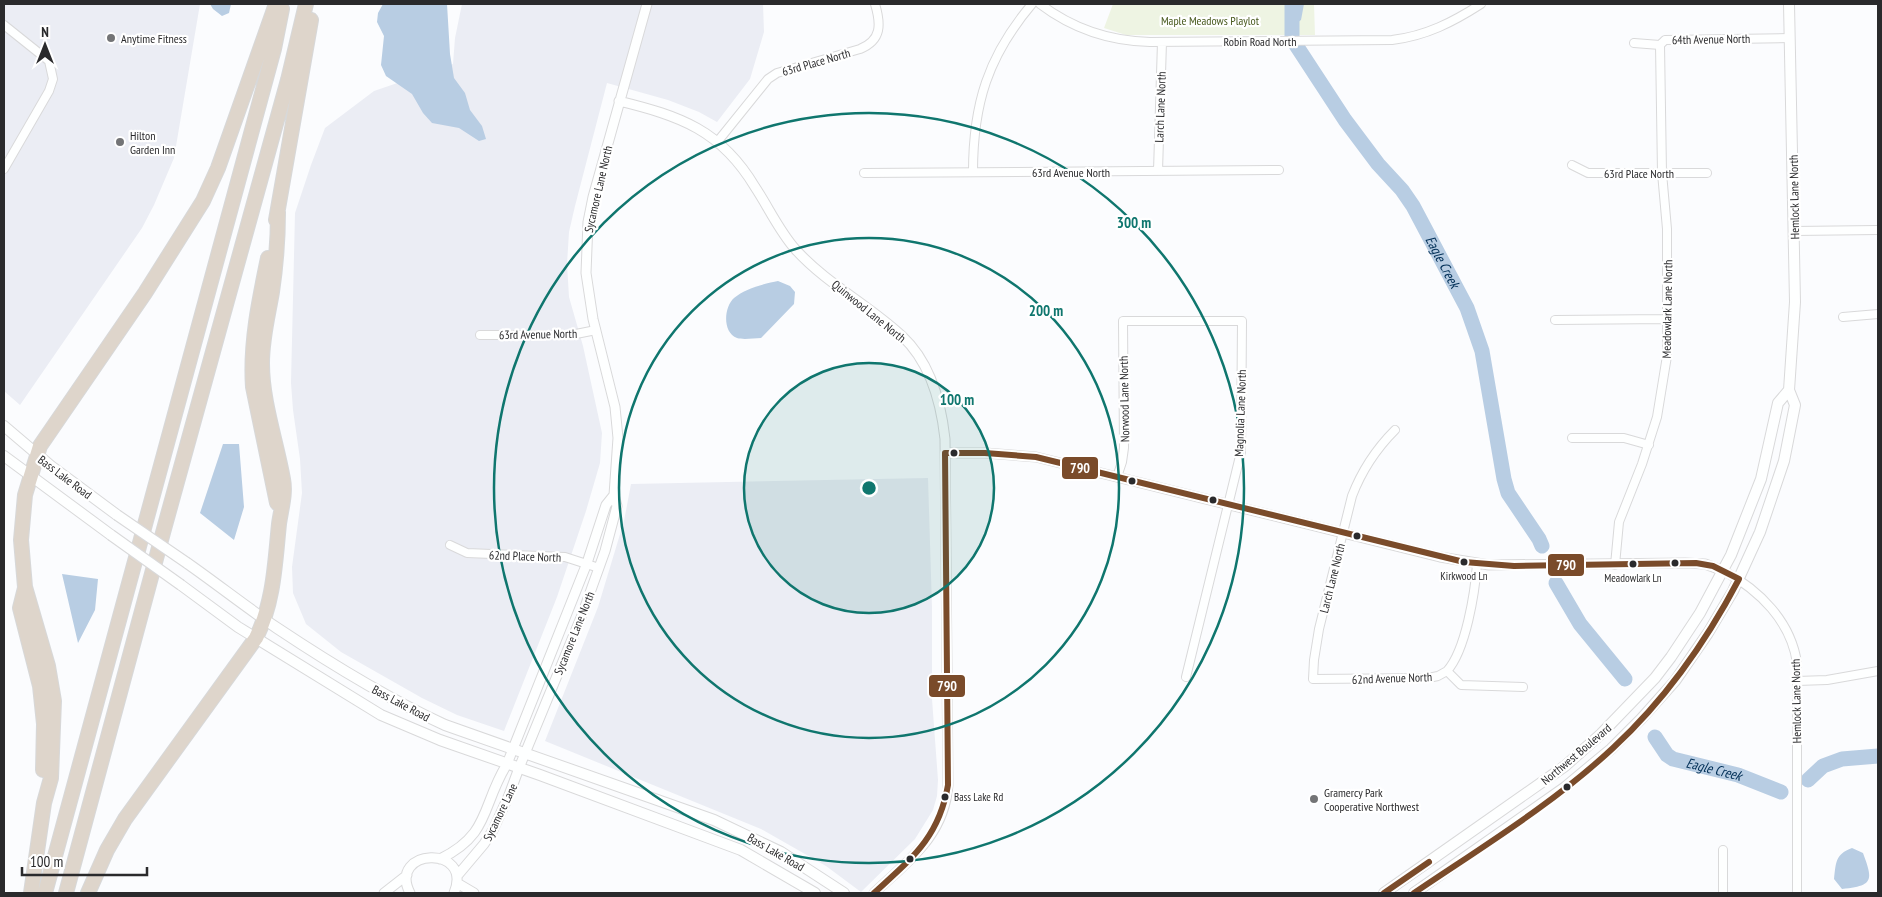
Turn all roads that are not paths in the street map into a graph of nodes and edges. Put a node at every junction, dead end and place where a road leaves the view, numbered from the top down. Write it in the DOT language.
graph roads {
  1 [pos="276,4"];
  2 [pos="283,4"];
  3 [pos="306,4"];
  4 [pos="314,4"];
  5 [pos="647,4"];
  6 [pos="875,4"];
  7 [pos="1032,4"];
  8 [pos="1040,4"];
  9 [pos="1481,4"];
  10 [pos="1789,4"];
  11 [pos="4,25"];
  12 [pos="1790,38"];
  13 [pos="1162,42"];
  14 [pos="1634,43"];
  15 [pos="1660,45"];
  16 [pos="619,101"];
  17 [pos="718,141"];
  18 [pos="1572,165"];
  19 [pos="4,169"];
  20 [pos="1279,170"];
  21 [pos="1158,171"];
  22 [pos="973,172"];
  23 [pos="1707,172"];
  24 [pos="864,173"];
  25 [pos="1662,173"];
  26 [pos="1794,230"];
  27 [pos="1878,230"];
  28 [pos="1878,314"];
  29 [pos="1843,317"];
  30 [pos="1667,319"];
  31 [pos="1555,320"];
  32 [pos="1123,322"];
  33 [pos="596,330"];
  34 [pos="480,335"];
  35 [pos="1790,390"];
  36 [pos="4,426"];
  37 [pos="1395,430"];
  38 [pos="1572,438"];
  39 [pos="1649,445"];
  40 [pos="945,453"];
  41 [pos="37,455"];
  42 [pos="4,456"];
  43 [pos="31,477"];
  44 [pos="1117,477"];
  45 [pos="614,495"];
  46 [pos="1228,504"];
  47 [pos="1343,533"];
  48 [pos="450,545"];
  49 [pos="587,563"];
  50 [pos="1477,564"];
  51 [pos="1614,565"];
  52 [pos="599,568"];
  53 [pos="1724,571"];
  54 [pos="1739,579"];
  55 [pos="265,619"];
  56 [pos="256,638"];
  57 [pos="1448,671"];
  58 [pos="1878,671"];
  59 [pos="1186,677"];
  60 [pos="1313,679"];
  61 [pos="1797,681"];
  62 [pos="1523,687"];
  63 [pos="512,750"];
  64 [pos="525,754"];
  65 [pos="507,764"];
  66 [pos="519,768"];
  67 [pos="1723,850"];
  68 [pos="440,859"];
  69 [pos="407,875"];
  70 [pos="457,879"];
  71 [pos="1400,882"];
  72 [pos="31,893"];
  73 [pos="45,893"];
  74 [pos="66,893"];
  75 [pos="88,893"];
  76 [pos="384,893"];
  77 [pos="410,893"];
  78 [pos="454,893"];
  79 [pos="474,893"];
  80 [pos="815,893"];
  81 [pos="844,893"];
  82 [pos="874,893"];
  83 [pos="1384,893"];
  84 [pos="1398,893"];
  85 [pos="1414,893"];
  86 [pos="1723,893"];
  87 [pos="1797,893"];
  1 -- 41 [label="highway"];
  2 -- 73 [label="highway"];
  3 -- 74 [label="highway"];
  4 -- 55 [label="highway"];
  5 -- 16 [label="street, Sycamore Lane North"];
  6 -- 17 [label="street, 63rd Place North"];
  7 -- 22 [label="street"];
  8 -- 13 [label="street, Robin Road North"];
  9 -- 13 [label="street, Robin Road North"];
  10 -- 12 [label="main road, Hemlock Lane North"];
  11 -- 19 [label="street"];
  12 -- 15 [label="street, 64th Avenue North"];
  12 -- 26 [label="main road, Hemlock Lane North"];
  13 -- 21 [label="street, Larch Lane North"];
  14 -- 15 [label="street, 64th Avenue North"];
  15 -- 25 [label="street, Meadowlark Lane North"];
  16 -- 17 [label="street, Quinwood Lane North"];
  16 -- 33 [label="street, Sycamore Lane North"];
  17 -- 40 [label="street, Quinwood Lane North"];
  18 -- 25 [label="street, 63rd Place North"];
  20 -- 21 [label="street, 63rd Avenue North"];
  21 -- 22 [label="street, 63rd Avenue North"];
  22 -- 24 [label="street, 63rd Avenue North"];
  23 -- 25 [label="street, 63rd Place North"];
  25 -- 30 [label="street, Meadowlark Lane North"];
  26 -- 27 [label="street"];
  26 -- 35 [label="main road, Hemlock Lane North"];
  28 -- 29 [label="street"];
  30 -- 31 [label="street"];
  30 -- 39 [label="street, Meadowlark Lane North"];
  32 -- 44 [label="street, Norwood Lane North"];
  32 -- 46 [label="street, Magnolia Lane North"];
  33 -- 34 [label="street, 63rd Avenue North"];
  33 -- 45 [label="street, Sycamore Lane North"];
  35 -- 53 [label="main road"];
  35 -- 54 [label="main road, Hemlock Lane North"];
  36 -- 41 [label="main road, Bass Lake Road"];
  37 -- 47 [label="street, Larch Lane North"];
  38 -- 39 [label="street"];
  39 -- 51 [label="street, Meadowlark Lane North"];
  40 -- 44 [label="street"];
  40 -- 82 [label="street, Quinwood Lane North"];
  41 -- 43 [label="highway"];
  41 -- 55 [label="main road, Bass Lake Road, bridge"];
  42 -- 43 [label="main road, Bass Lake Road"];
  43 -- 56 [label="main road, Bass Lake Road, bridge"];
  43 -- 72 [label="highway"];
  44 -- 46 [label="street"];
  45 -- 49 [label="street, Sycamore Lane North"];
  45 -- 52 [label="street, Sycamore Lane North"];
  46 -- 47 [label="street"];
  46 -- 59 [label="street, Magnolia Lane North"];
  47 -- 50 [label="street"];
  47 -- 60 [label="street, Larch Lane North"];
  48 -- 49 [label="street, 62nd Place North"];
  49 -- 52 [label="street, 62nd Place North"];
  49 -- 63 [label="street, Sycamore Lane North"];
  50 -- 51 [label="street"];
  50 -- 57 [label="street"];
  51 -- 53 [label="street"];
  52 -- 64 [label="street, Sycamore Lane North"];
  53 -- 54 [label="street"];
  53 -- 71 [label="main road, Northwest Boulevard"];
  54 -- 61 [label="street, Hemlock Lane North"];
  54 -- 85 [label="main road, Northwest Boulevard"];
  55 -- 56 [label="highway"];
  55 -- 63 [label="main road, Bass Lake Road"];
  56 -- 65 [label="main road, Bass Lake Road"];
  56 -- 75 [label="highway"];
  57 -- 60 [label="street, 62nd Avenue North"];
  57 -- 62 [label="street, 62nd Avenue North"];
  58 -- 61 [label="street"];
  61 -- 87 [label="street, Hemlock Lane North"];
  63 -- 64 [label="main road, Bass Lake Road"];
  63 -- 65 [label="street, Sycamore Lane North"];
  64 -- 66 [label="street, Sycamore Lane North"];
  64 -- 81 [label="main road, Bass Lake Road"];
  65 -- 66 [label="main road, Bass Lake Road"];
  65 -- 68 [label="street, Sycamore Lane"];
  66 -- 70 [label="street, Sycamore Lane"];
  66 -- 80 [label="main road, Bass Lake Road"];
  67 -- 86 [label="street"];
  68 -- 69 [label="street"];
  68 -- 70 [label="street"];
  69 -- 76 [label="street"];
  69 -- 77 [label="street"];
  70 -- 78 [label="street"];
  70 -- 79 [label="street"];
  71 -- 83 [label="main road, Northwest Boulevard"];
  71 -- 84 [label="main road"];
}
